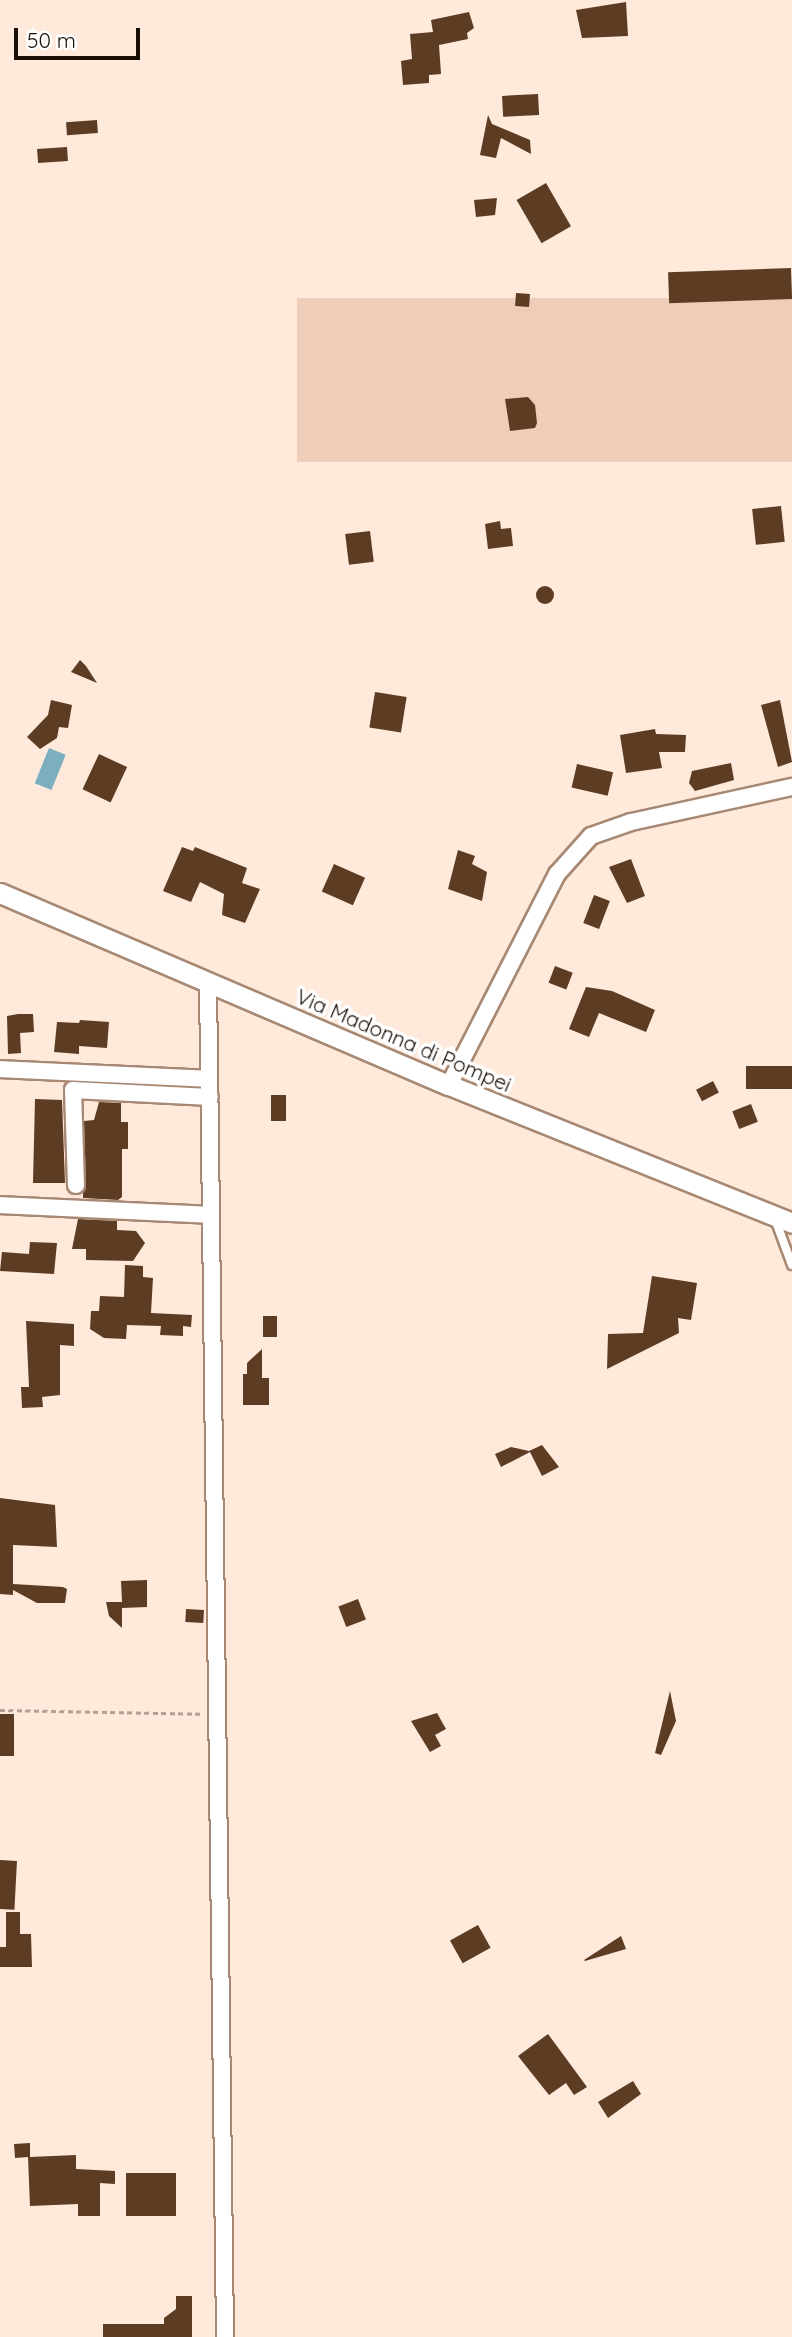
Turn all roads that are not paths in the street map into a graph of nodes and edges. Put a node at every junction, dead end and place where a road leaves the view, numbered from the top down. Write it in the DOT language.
graph roads {
  1 [pos="792,787"];
  2 [pos="0,893"];
  3 [pos="208,982"];
  4 [pos="0,1069"];
  5 [pos="209,1079"];
  6 [pos="449,1085"];
  7 [pos="210,1097"];
  8 [pos="76,1185"];
  9 [pos="0,1205"];
  10 [pos="211,1215"];
  11 [pos="783,1220"];
  12 [pos="792,1265"];
  13 [pos="225,2337"];
  1 -- 6 [label="street"];
  2 -- 3 [label="street, Via Madonna di Pompei"];
  3 -- 5 [label="street"];
  3 -- 6 [label="street, Via Madonna di Pompei"];
  4 -- 5 [label="street"];
  5 -- 7 [label="street"];
  6 -- 11 [label="street, Via Madonna di Pompei"];
  7 -- 8 [label="street"];
  7 -- 10 [label="street"];
  9 -- 10 [label="street"];
  10 -- 13 [label="street"];
  11 -- 12 [label="lane"];
}
